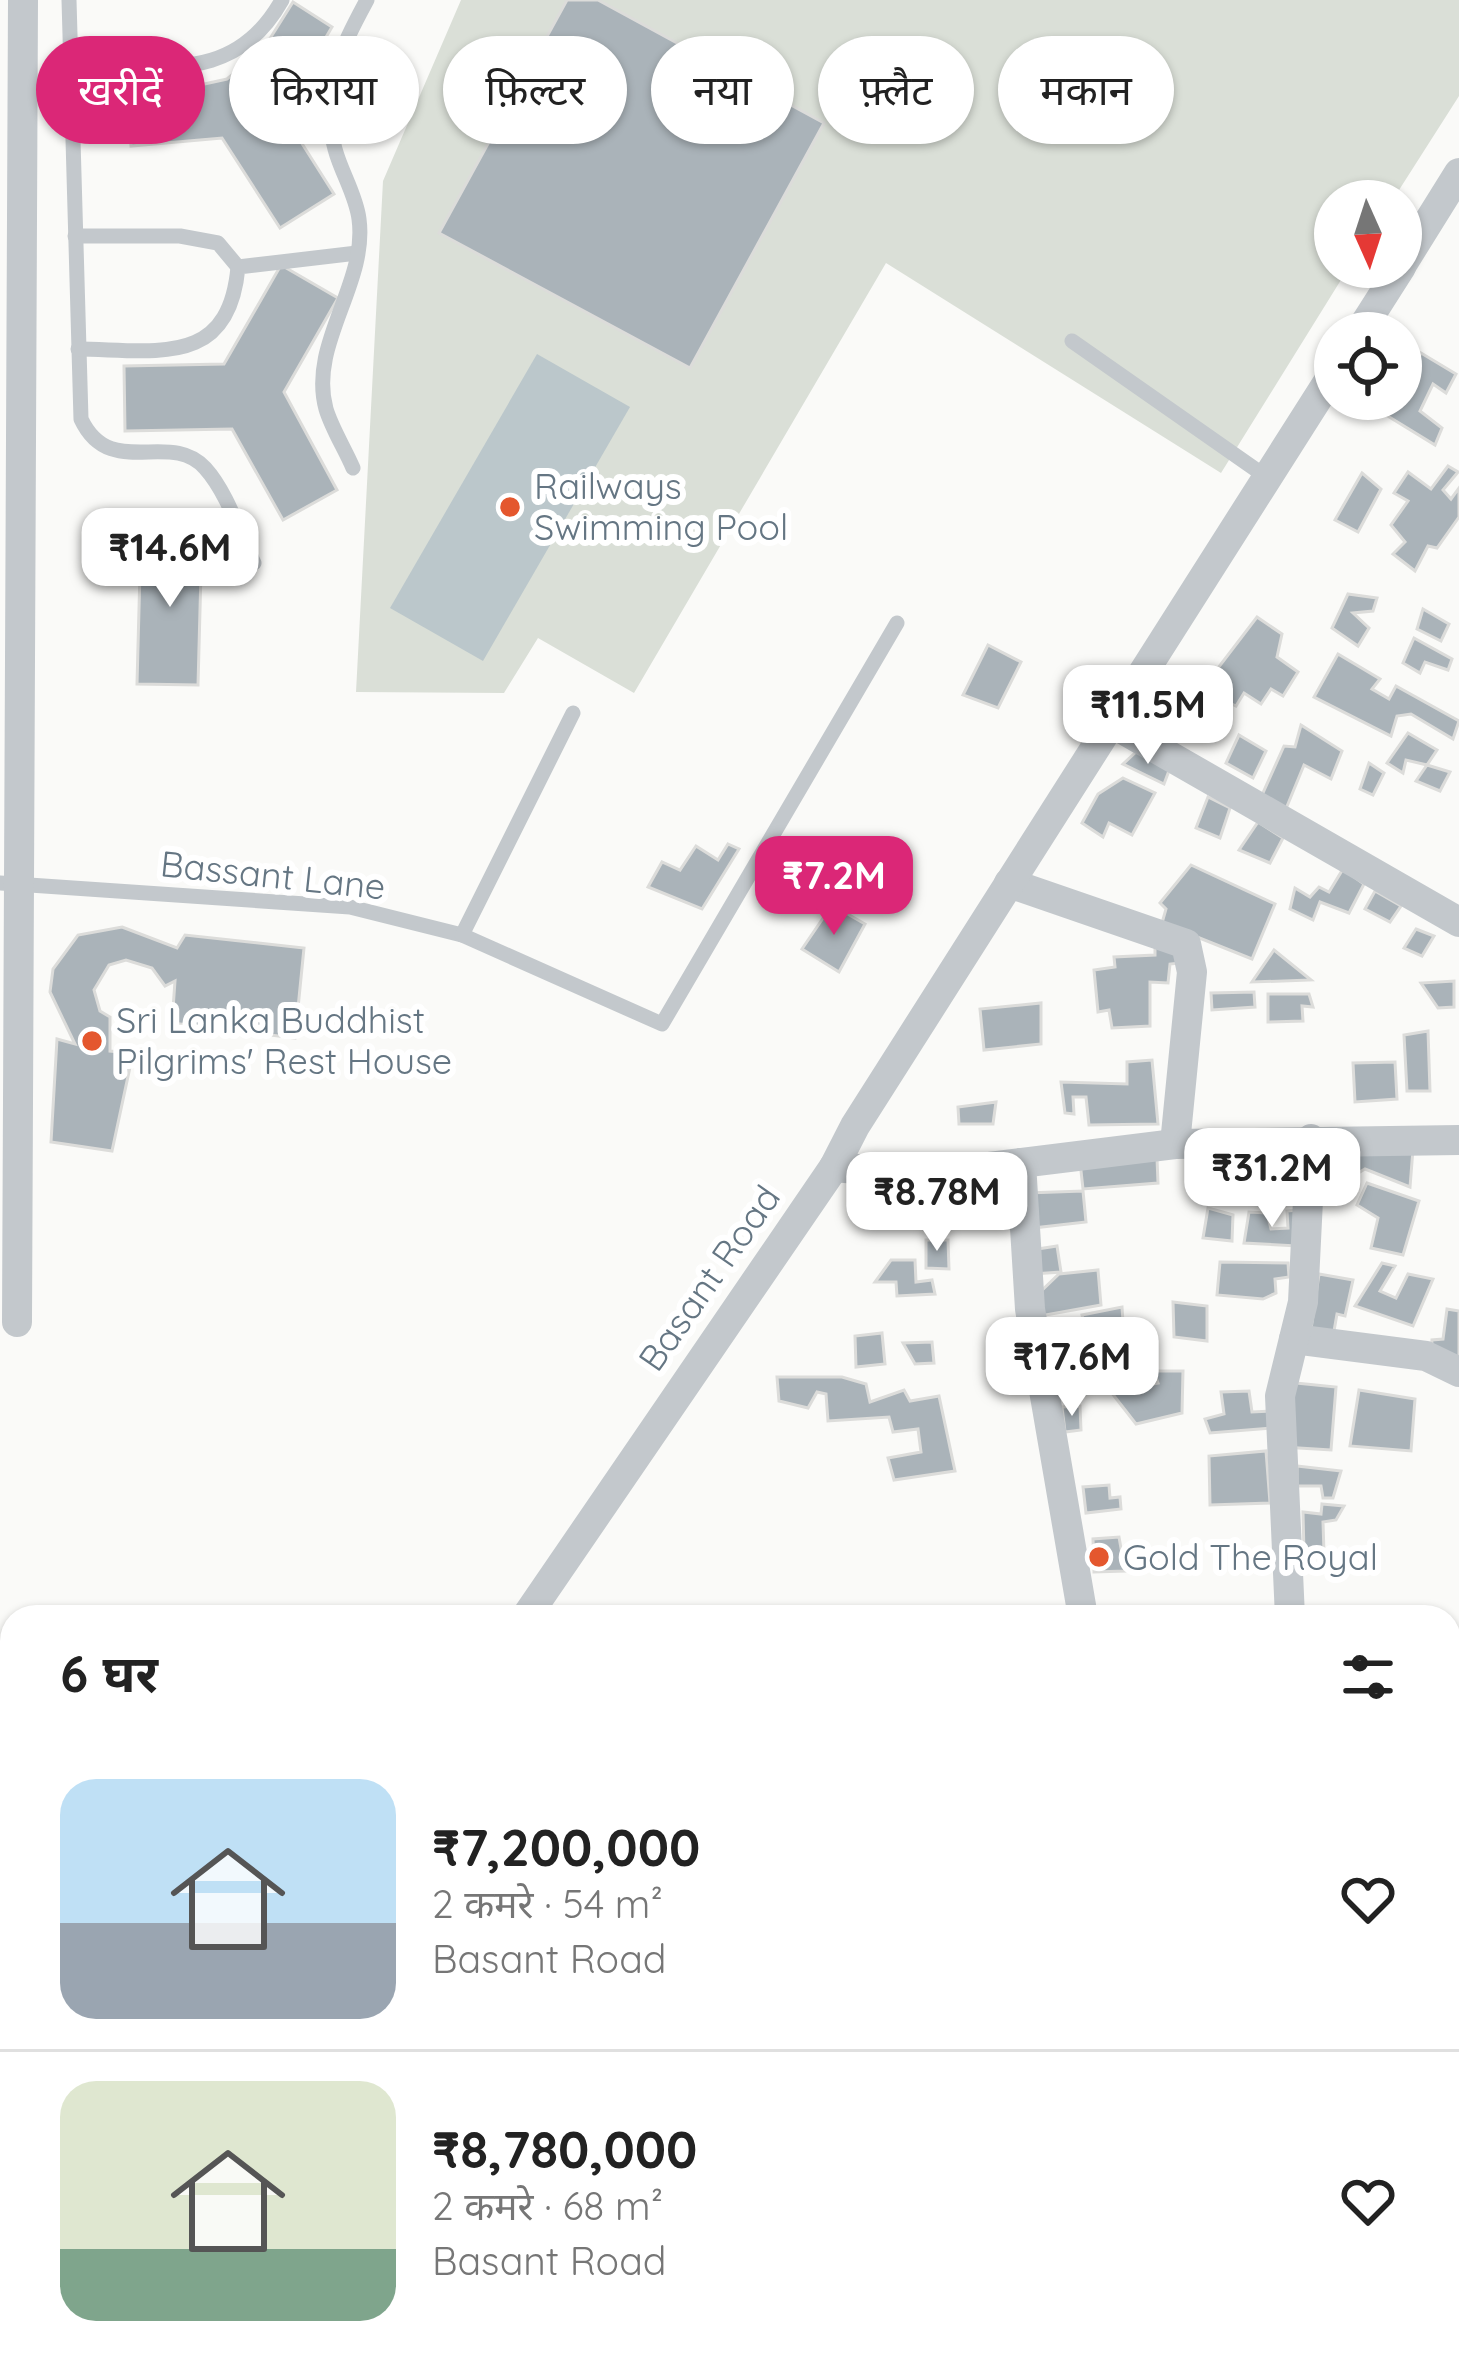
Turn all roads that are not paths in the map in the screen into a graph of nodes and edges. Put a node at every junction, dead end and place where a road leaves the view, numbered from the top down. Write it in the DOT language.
graph roads {
  1 [pos="22,0"];
  2 [pos="69,0"];
  3 [pos="282,0"];
  4 [pos="364,1"];
  5 [pos="70,36"];
  6 [pos="205,64"];
  7 [pos="72,144"];
  8 [pos="1459,173"];
  9 [pos="1422,233"];
  10 [pos="75,236"];
  11 [pos="357,253"];
  12 [pos="238,267"];
  13 [pos="1072,341"];
  14 [pos="78,349"];
  15 [pos="1314,405"];
  16 [pos="353,468"];
  17 [pos="1268,478"];
  18 [pos="254,563"];
  19 [pos="897,623"];
  20 [pos="574,713"];
  21 [pos="1112,723"];
  22 [pos="9,883"];
  23 [pos="1010,883"];
  24 [pos="1459,922"];
  25 [pos="462,935"];
  26 [pos="1310,1139"];
  27 [pos="1459,1140"];
  28 [pos="1175,1144"];
  29 [pos="1021,1162"];
  30 [pos="834,1167"];
  31 [pos="17,1322"];
  32 [pos="1294,1339"];
  33 [pos="1459,1372"];
  34 [pos="534,1605"];
  35 [pos="1081,1605"];
  36 [pos="1289,1605"];
  1 -- 22 [label="street"];
  2 -- 5 [label="lane"];
  3 -- 6 [label="lane"];
  4 -- 11 [label="lane"];
  7 -- 10 [label="lane"];
  8 -- 9 [label="street"];
  10 -- 12 [label="lane"];
  10 -- 14 [label="lane"];
  11 -- 12 [label="lane"];
  11 -- 16 [label="lane"];
  12 -- 14 [label="lane"];
  13 -- 17 [label="lane"];
  14 -- 18 [label="lane"];
  15 -- 17 [label="street, Basant Road"];
  17 -- 21 [label="street, Basant Road"];
  19 -- 25 [label="lane, Bassant Lane"];
  20 -- 25 [label="lane"];
  21 -- 23 [label="street, Basant Road"];
  21 -- 24 [label="street"];
  22 -- 25 [label="lane, Bassant Lane"];
  22 -- 31 [label="street"];
  23 -- 28 [label="street"];
  23 -- 30 [label="street, Basant Road"];
  26 -- 27 [label="street"];
  26 -- 28 [label="street"];
  26 -- 32 [label="street"];
  28 -- 29 [label="street"];
  29 -- 30 [label="street"];
  29 -- 35 [label="street"];
  30 -- 34 [label="street, Basant Road"];
  32 -- 33 [label="street"];
  32 -- 36 [label="street"];
}
